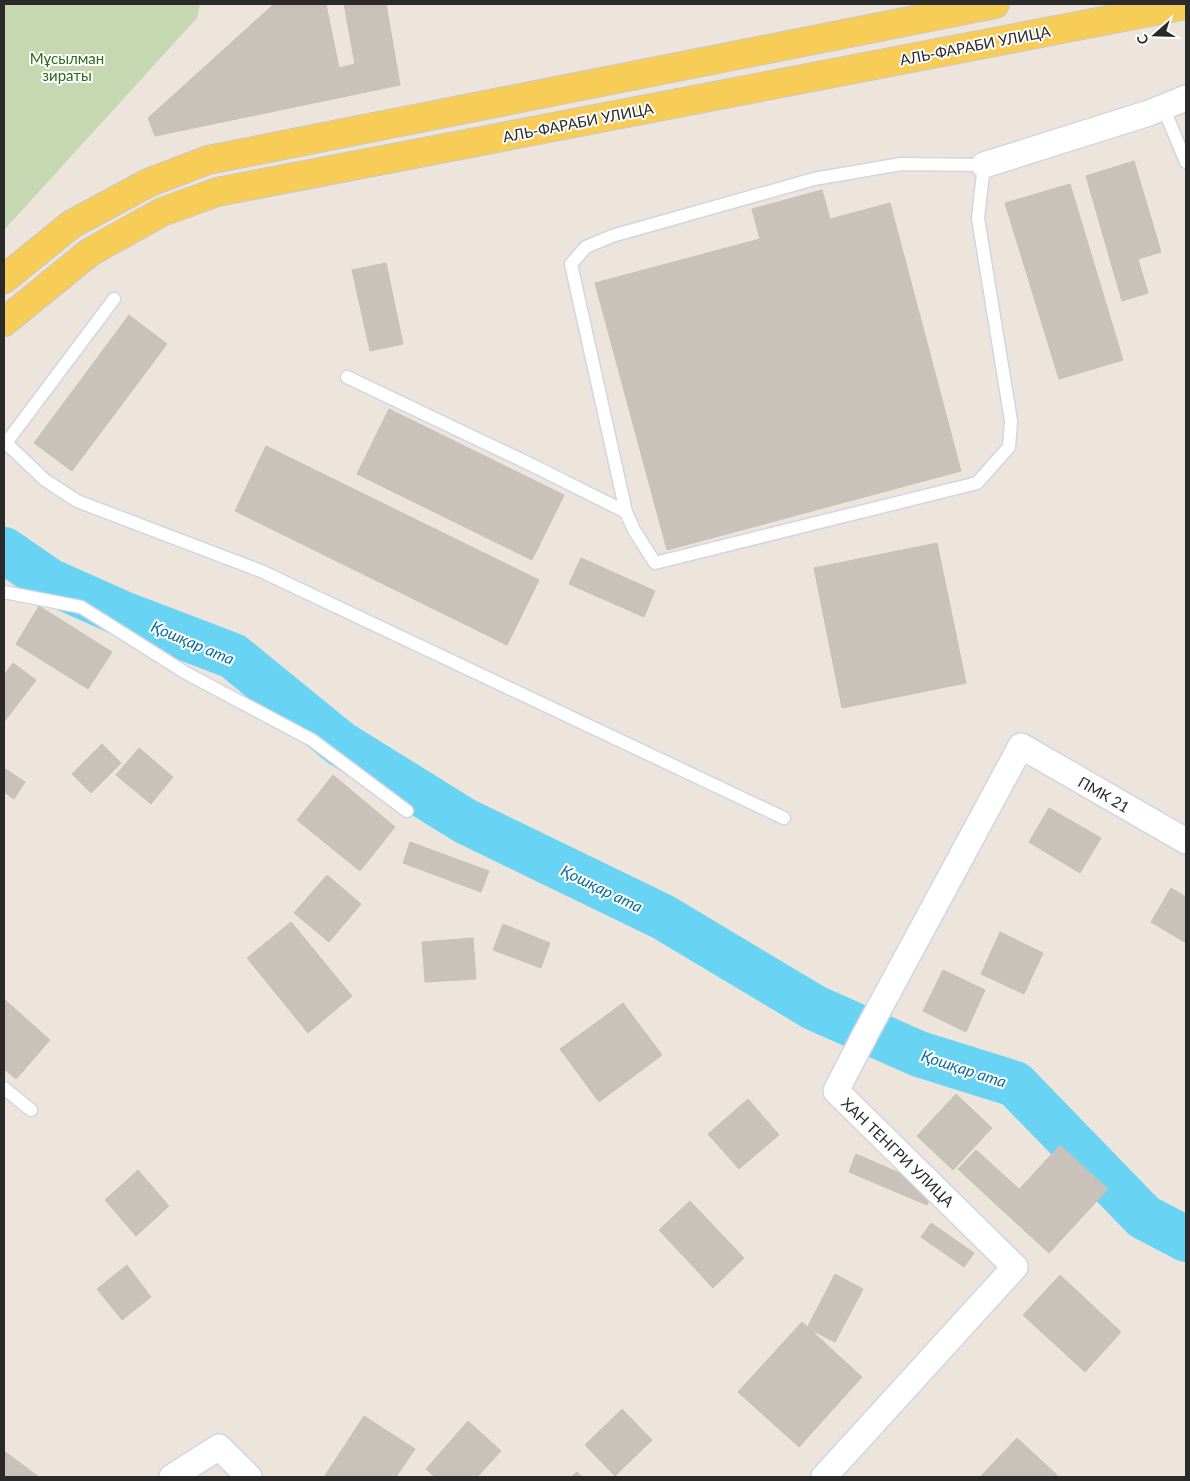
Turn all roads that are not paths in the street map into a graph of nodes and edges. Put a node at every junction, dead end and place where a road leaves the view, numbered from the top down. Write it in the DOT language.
graph roads {
  1 [pos="988,4"];
  2 [pos="1186,5"];
  3 [pos="1186,98"];
  4 [pos="1164,108"];
  5 [pos="1186,162"];
  6 [pos="984,165"];
  7 [pos="4,279"];
  8 [pos="114,300"];
  9 [pos="4,322"];
  10 [pos="347,377"];
  11 [pos="5,442"];
  12 [pos="626,512"];
  13 [pos="4,592"];
  14 [pos="1021,746"];
  15 [pos="407,811"];
  16 [pos="784,818"];
  17 [pos="1186,841"];
  18 [pos="4,1088"];
  19 [pos="31,1110"];
  20 [pos="172,1477"];
  21 [pos="249,1477"];
  22 [pos="824,1477"];
  1 -- 7 [label="main road"];
  2 -- 9 [label="main road, АЛЬ-ФАРАБИ УЛИЦА"];
  3 -- 4 [label="street"];
  4 -- 5 [label="lane"];
  4 -- 6 [label="street"];
  6 -- 12 [label="lane"];
  6 -- 12 [label="lane"];
  8 -- 11 [label="lane"];
  10 -- 12 [label="lane"];
  11 -- 16 [label="lane"];
  13 -- 15 [label="lane"];
  14 -- 17 [label="street, ПМК 21"];
  14 -- 22 [label="street, ХАН ТЕНГРИ УЛИЦА"];
  18 -- 19 [label="lane"];
  20 -- 21 [label="street"];
}
